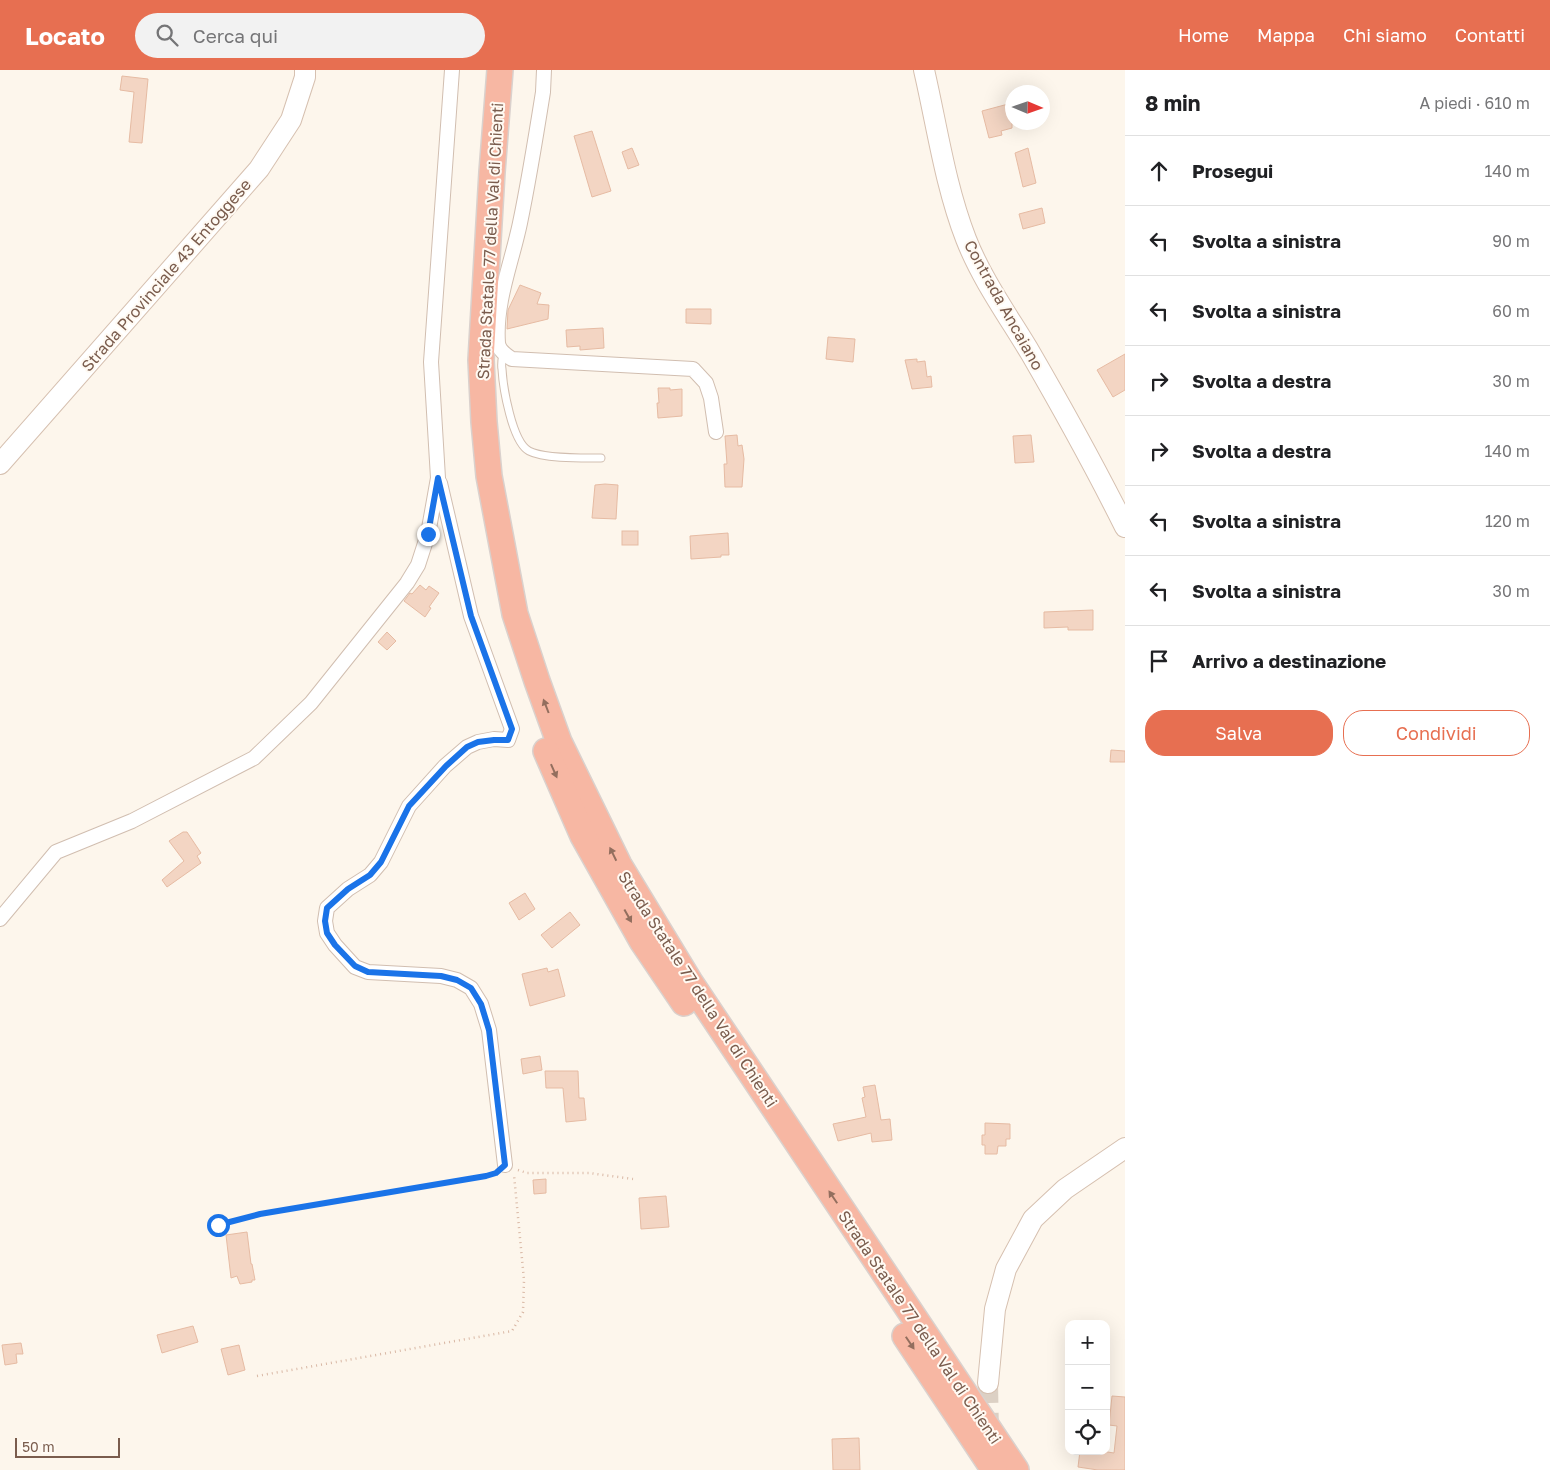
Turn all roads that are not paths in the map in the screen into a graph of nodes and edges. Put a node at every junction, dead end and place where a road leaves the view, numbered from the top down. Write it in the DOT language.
graph roads {
  1 [pos="306,70"];
  2 [pos="452,70"];
  3 [pos="483,70"];
  4 [pos="500,70"];
  5 [pos="544,70"];
  6 [pos="924,70"];
  7 [pos="503,354"];
  8 [pos="716,432"];
  9 [pos="601,458"];
  10 [pos="0,464"];
  11 [pos="438,478"];
  12 [pos="1125,528"];
  13 [pos="0,918"];
  14 [pos="1125,1148"];
  15 [pos="505,1165"];
  16 [pos="988,1383"];
  17 [pos="994,1470"];
  18 [pos="1016,1470"];
  1 -- 10 [label="street, Strada Provinciale 43 Entoggese"];
  2 -- 11 [label="street"];
  3 -- 17 [label="highway, Strada Statale 77 della Val di Chienti, one-way"];
  18 -- 4 [label="highway, Strada Statale 77 della Val di Chienti, one-way"];
  5 -- 7 [label="street"];
  6 -- 12 [label="street, Contrada Ancaiano"];
  7 -- 8 [label="street"];
  7 -- 9 [label="lane"];
  11 -- 13 [label="street"];
  11 -- 15 [label="street"];
  14 -- 16 [label="street"];
}
